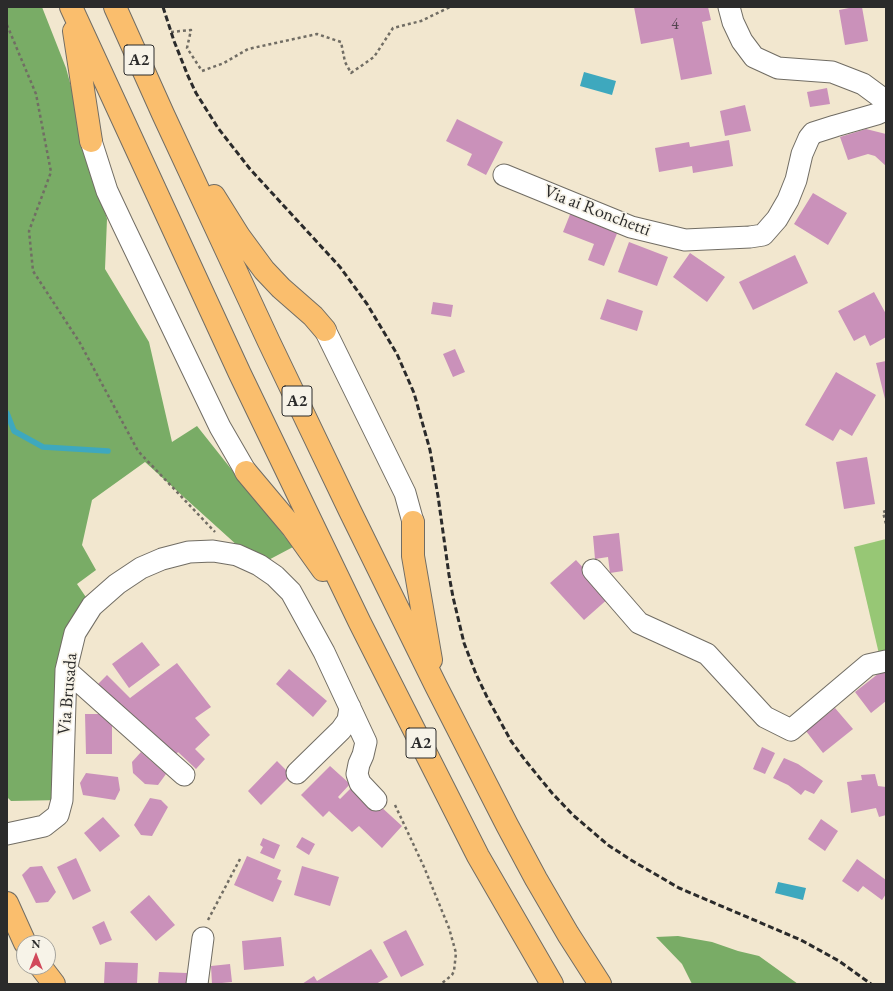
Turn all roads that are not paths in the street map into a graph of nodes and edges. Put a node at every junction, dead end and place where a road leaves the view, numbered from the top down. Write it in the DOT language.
graph roads {
  1 [pos="70,7"];
  2 [pos="115,7"];
  3 [pos="729,7"];
  4 [pos="886,101"];
  5 [pos="886,110"];
  6 [pos="163,114"];
  7 [pos="91,141"];
  8 [pos="504,175"];
  9 [pos="325,330"];
  10 [pos="246,472"];
  11 [pos="413,522"];
  12 [pos="593,570"];
  13 [pos="360,623"];
  14 [pos="886,661"];
  15 [pos="66,670"];
  16 [pos="436,686"];
  17 [pos="350,707"];
  18 [pos="297,773"];
  19 [pos="184,775"];
  20 [pos="384,799"];
  21 [pos="7,834"];
  22 [pos="7,903"];
  23 [pos="21,935"];
  24 [pos="203,938"];
  25 [pos="47,975"];
  26 [pos="54,984"];
  27 [pos="197,984"];
  28 [pos="552,984"];
  29 [pos="600,984"];
  1 -- 7 [label="main road, A2"];
  1 -- 13 [label="main road, A2"];
  2 -- 6 [label="main road, A2"];
  3 -- 4 [label="street"];
  5 -- 8 [label="street, Via ai Ronchetti"];
  6 -- 9 [label="main road, A2"];
  6 -- 16 [label="main road, A2"];
  7 -- 10 [label="street"];
  9 -- 11 [label="street"];
  10 -- 13 [label="main road, A2"];
  11 -- 16 [label="main road, A2"];
  12 -- 14 [label="street"];
  13 -- 28 [label="main road, A2"];
  15 -- 17 [label="street, Via Brusada"];
  15 -- 19 [label="street"];
  15 -- 21 [label="street, Via Brusada"];
  16 -- 29 [label="main road, A2"];
  17 -- 18 [label="street"];
  17 -- 20 [label="street, Via Brusada"];
  22 -- 23 [label="main road"];
  24 -- 27 [label="street"];
  25 -- 26 [label="main road"];
}
